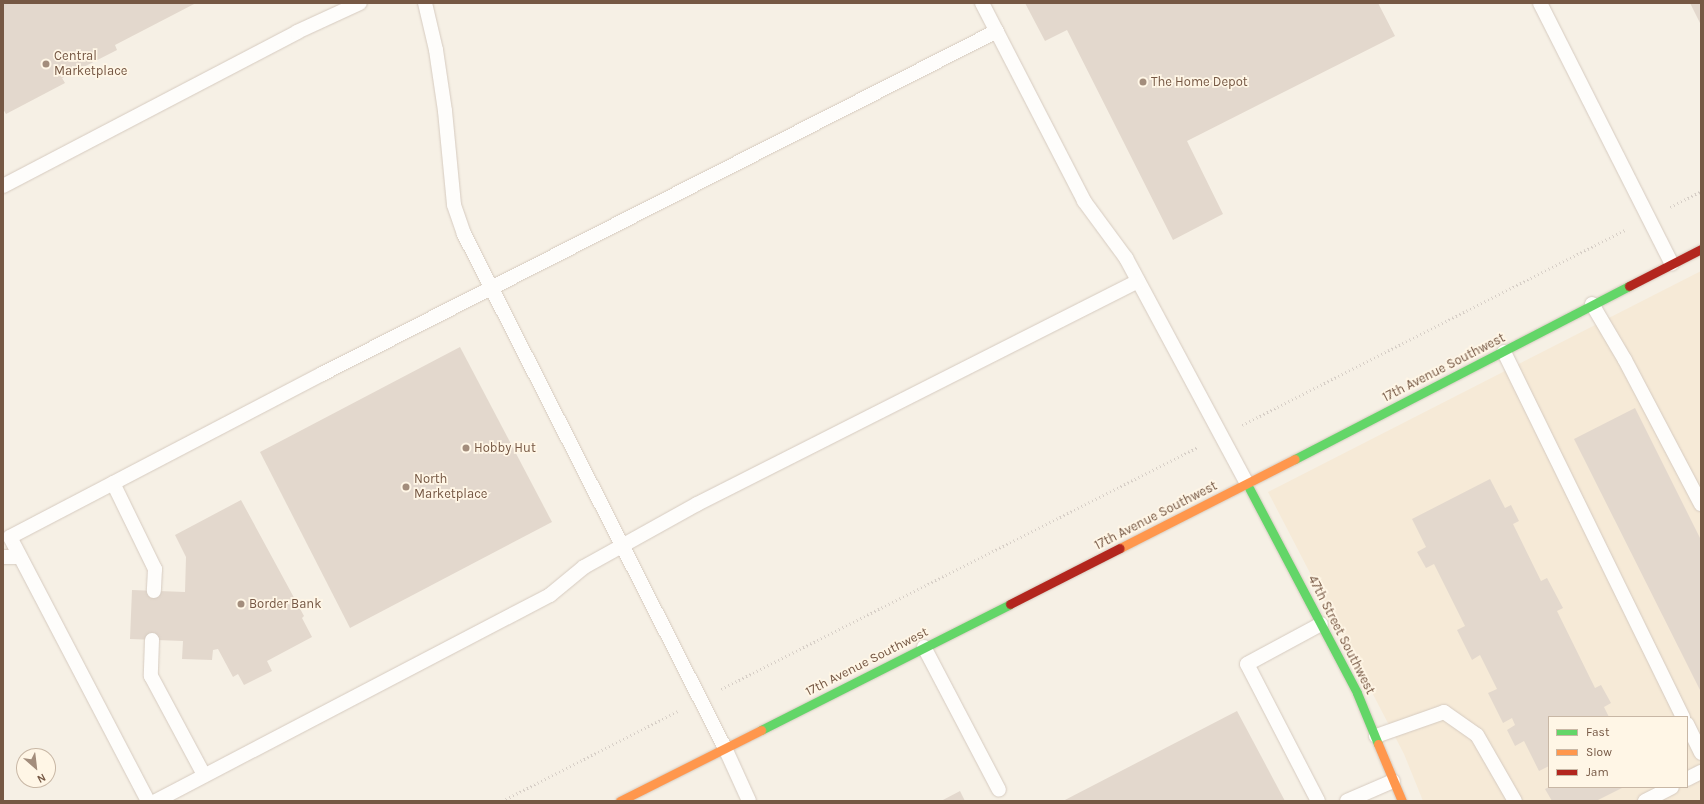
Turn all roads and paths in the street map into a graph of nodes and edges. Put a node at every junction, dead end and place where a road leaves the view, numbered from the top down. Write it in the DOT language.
graph roads {
  1 [pos="360,3"];
  2 [pos="425,3"];
  3 [pos="982,3"];
  4 [pos="1540,3"];
  5 [pos="997,31"];
  6 [pos="3,186"];
  7 [pos="1701,191"];
  8 [pos="1648,218"];
  9 [pos="1701,249"];
  10 [pos="1672,264"];
  11 [pos="1138,281"];
  12 [pos="492,287"];
  13 [pos="1592,304"];
  14 [pos="1504,352"];
  15 [pos="1221,436"];
  16 [pos="112,483"];
  17 [pos="1247,484"];
  18 [pos="1701,504"];
  19 [pos="6,534"];
  20 [pos="622,545"];
  21 [pos="3,557"];
  22 [pos="19,557"];
  23 [pos="154,591"];
  24 [pos="1321,624"];
  25 [pos="152,640"];
  26 [pos="924,647"];
  27 [pos="700,700"];
  28 [pos="1683,716"];
  29 [pos="1688,726"];
  30 [pos="1376,736"];
  31 [pos="725,748"];
  32 [pos="1701,753"];
  33 [pos="1701,772"];
  34 [pos="204,775"];
  35 [pos="1688,779"];
  36 [pos="1393,781"];
  37 [pos="1670,788"];
  38 [pos="999,790"];
  39 [pos="148,801"];
  40 [pos="156,801"];
  41 [pos="502,801"];
  42 [pos="620,801"];
  43 [pos="749,801"];
  44 [pos="1318,801"];
  45 [pos="1347,801"];
  46 [pos="1402,801"];
  47 [pos="1515,801"];
  48 [pos="1645,801"];
  1 -- 6 [label="lane"];
  2 -- 12 [label="lane"];
  3 -- 5 [label="lane"];
  4 -- 8 [label="lane"];
  5 -- 11 [label="lane"];
  5 -- 12 [label="lane"];
  7 -- 8 [label="path"];
  8 -- 10 [label="lane"];
  8 -- 15 [label="path"];
  9 -- 10 [label="street, 17th Avenue Southwest"];
  10 -- 13 [label="street, 17th Avenue Southwest"];
  11 -- 15 [label="lane"];
  11 -- 20 [label="lane"];
  12 -- 16 [label="lane"];
  12 -- 20 [label="lane"];
  13 -- 14 [label="street, 17th Avenue Southwest"];
  13 -- 18 [label="lane"];
  14 -- 17 [label="street, 17th Avenue Southwest"];
  14 -- 28 [label="lane"];
  15 -- 17 [label="lane"];
  15 -- 27 [label="path"];
  16 -- 19 [label="lane"];
  16 -- 23 [label="lane"];
  17 -- 24 [label="street, 47th Street Southwest"];
  17 -- 26 [label="street, 17th Avenue Southwest"];
  19 -- 22 [label="lane"];
  20 -- 27 [label="lane"];
  20 -- 34 [label="lane"];
  21 -- 22 [label="lane"];
  22 -- 39 [label="lane"];
  24 -- 30 [label="street, 47th Street Southwest"];
  24 -- 44 [label="lane"];
  25 -- 34 [label="lane"];
  26 -- 31 [label="street, 17th Avenue Southwest"];
  26 -- 38 [label="lane"];
  27 -- 31 [label="lane"];
  27 -- 41 [label="path"];
  29 -- 32 [label="lane"];
  30 -- 36 [label="street, 47th Street Southwest"];
  30 -- 47 [label="lane"];
  31 -- 42 [label="street, 17th Avenue Southwest"];
  31 -- 43 [label="lane"];
  33 -- 35 [label="lane"];
  34 -- 40 [label="lane"];
  36 -- 45 [label="lane"];
  36 -- 46 [label="street, 47th Street Southwest"];
  37 -- 48 [label="lane"];
}
